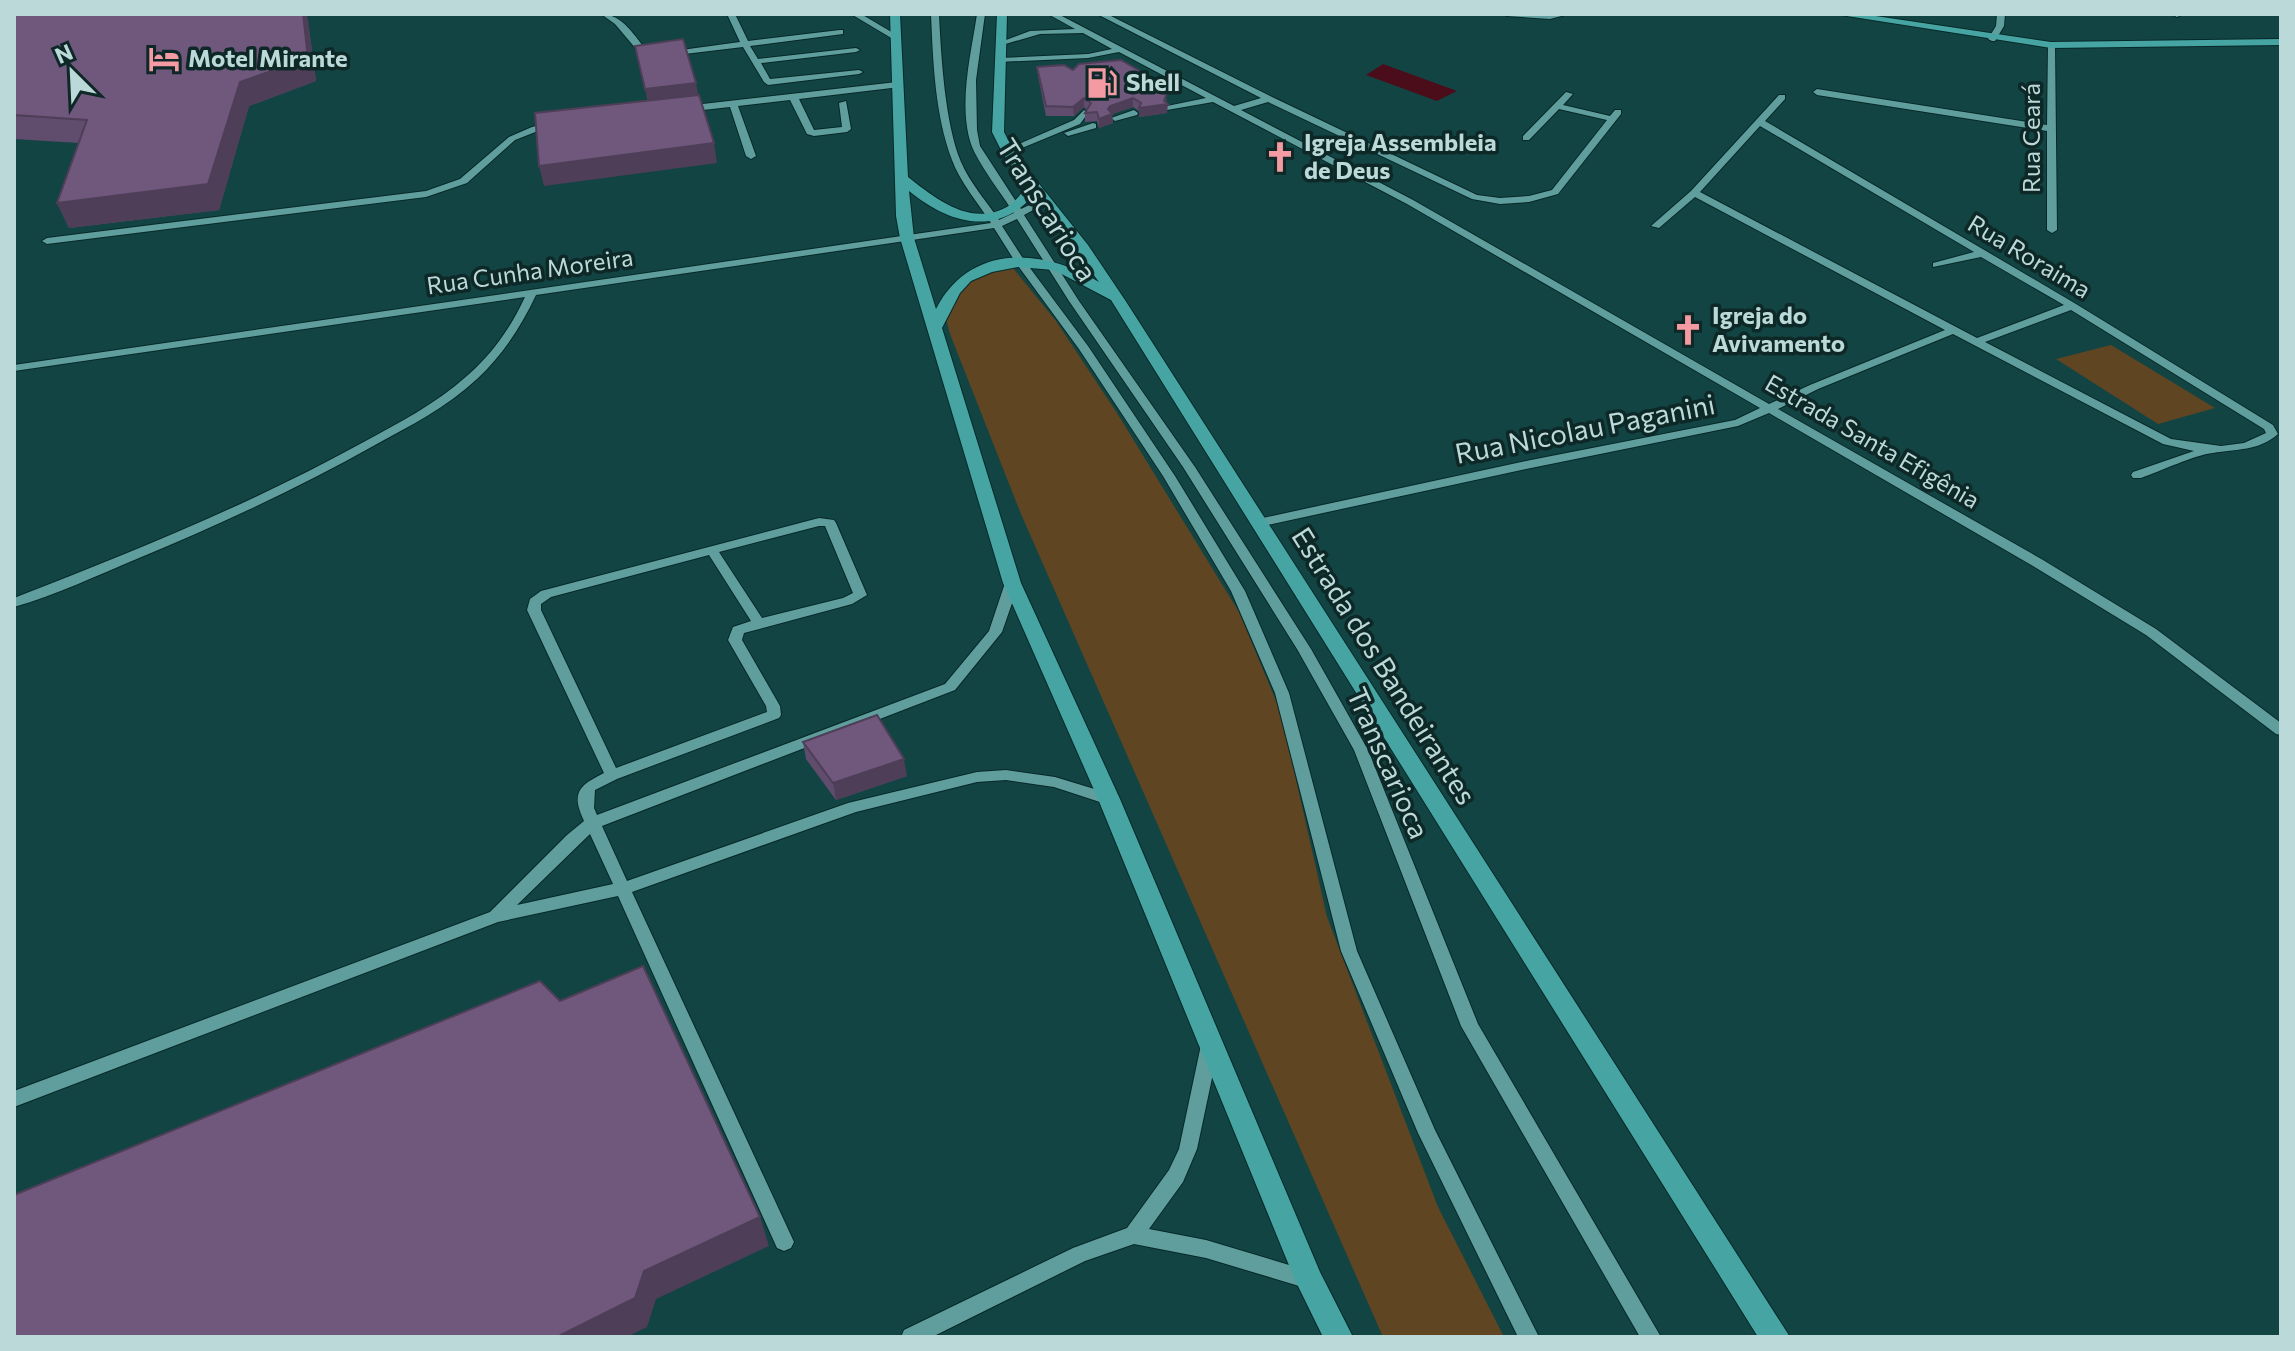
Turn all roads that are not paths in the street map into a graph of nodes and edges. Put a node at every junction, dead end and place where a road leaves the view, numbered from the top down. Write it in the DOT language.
graph roads {
  1 [pos="605,14"];
  2 [pos="731,14"];
  3 [pos="855,14"];
  4 [pos="895,14"];
  5 [pos="935,14"];
  6 [pos="981,14"];
  7 [pos="1002,14"];
  8 [pos="1052,14"];
  9 [pos="1101,14"];
  10 [pos="1507,14"];
  11 [pos="1565,14"];
  12 [pos="1839,14"];
  13 [pos="2001,14"];
  14 [pos="1054,30"];
  15 [pos="840,32"];
  16 [pos="1088,34"];
  17 [pos="896,37"];
  18 [pos="1992,39"];
  19 [pos="2281,42"];
  20 [pos="1002,43"];
  21 [pos="745,44"];
  22 [pos="2051,45"];
  23 [pos="856,50"];
  24 [pos="1119,50"];
  25 [pos="1001,60"];
  26 [pos="758,61"];
  27 [pos="1068,61"];
  28 [pos="859,72"];
  29 [pos="897,85"];
  30 [pos="1817,92"];
  31 [pos="1569,94"];
  32 [pos="1782,97"];
  33 [pos="794,98"];
  34 [pos="1214,99"];
  35 [pos="1269,99"];
  36 [pos="843,103"];
  37 [pos="733,104"];
  38 [pos="1557,106"];
  39 [pos="1170,108"];
  40 [pos="1234,109"];
  41 [pos="671,111"];
  42 [pos="1084,113"];
  43 [pos="1134,113"];
  44 [pos="1115,118"];
  45 [pos="1760,122"];
  46 [pos="562,124"];
  47 [pos="1093,126"];
  48 [pos="2053,129"];
  49 [pos="1526,138"];
  50 [pos="1037,140"];
  51 [pos="1007,151"];
  52 [pos="751,156"];
  53 [pos="901,178"];
  54 [pos="1035,186"];
  55 [pos="1694,193"];
  56 [pos="1045,201"];
  57 [pos="1017,212"];
  58 [pos="994,220"];
  59 [pos="1656,226"];
  60 [pos="2052,230"];
  61 [pos="907,238"];
  62 [pos="47,241"];
  63 [pos="1983,253"];
  64 [pos="1020,261"];
  65 [pos="1052,263"];
  66 [pos="1937,265"];
  67 [pos="532,292"];
  68 [pos="1118,300"];
  69 [pos="2072,306"];
  70 [pos="936,325"];
  71 [pos="1956,329"];
  72 [pos="1978,341"];
  73 [pos="14,368"];
  74 [pos="1768,409"];
  75 [pos="2275,432"];
  76 [pos="2205,451"];
  77 [pos="2137,475"];
  78 [pos="1258,523"];
  79 [pos="711,549"];
  80 [pos="1012,583"];
  81 [pos="14,603"];
  82 [pos="759,623"];
  83 [pos="2281,730"];
  84 [pos="612,775"];
  85 [pos="1109,799"];
  86 [pos="593,823"];
  87 [pos="625,888"];
  88 [pos="496,916"];
  89 [pos="1211,1040"];
  90 [pos="14,1099"];
  91 [pos="1134,1235"];
  92 [pos="784,1242"];
  93 [pos="1309,1280"];
  94 [pos="911,1337"];
  95 [pos="1338,1337"];
  96 [pos="1529,1337"];
  97 [pos="1651,1337"];
  98 [pos="1775,1337"];
  1 -- 21 [label="street"];
  2 -- 21 [label="street"];
  3 -- 17 [label="street"];
  4 -- 17 [label="main road"];
  5 -- 58 [label="street, Transcarioca"];
  6 -- 57 [label="street, Transcarioca"];
  7 -- 20 [label="main road, Estrada dos Bandeirantes"];
  8 -- 16 [label="street, Estrada Santa Efigênia"];
  9 -- 35 [label="street"];
  10 -- 11 [label="street"];
  12 -- 18 [label="main road"];
  13 -- 18 [label="street"];
  14 -- 16 [label="street, Estrada Santa Efigênia"];
  14 -- 20 [label="street, Estrada Santa Efigênia"];
  14 -- 27 [label="street"];
  15 -- 21 [label="street"];
  16 -- 24 [label="street, Estrada Santa Efigênia"];
  17 -- 29 [label="main road"];
  18 -- 22 [label="main road"];
  19 -- 22 [label="main road"];
  20 -- 25 [label="main road, Estrada dos Bandeirantes"];
  21 -- 26 [label="street"];
  22 -- 48 [label="street, Rua Ceará"];
  23 -- 26 [label="street"];
  24 -- 27 [label="street"];
  24 -- 34 [label="street, Estrada Santa Efigênia"];
  25 -- 27 [label="street"];
  25 -- 51 [label="main road, Estrada dos Bandeirantes"];
  26 -- 28 [label="street"];
  29 -- 33 [label="street"];
  29 -- 53 [label="main road"];
  30 -- 48 [label="street"];
  31 -- 38 [label="street"];
  32 -- 45 [label="street"];
  33 -- 36 [label="street"];
  33 -- 37 [label="street"];
  34 -- 39 [label="street"];
  34 -- 40 [label="street, Estrada Santa Efigênia"];
  35 -- 38 [label="street"];
  35 -- 40 [label="street"];
  37 -- 41 [label="street"];
  37 -- 52 [label="street"];
  38 -- 49 [label="street"];
  40 -- 74 [label="street, Estrada Santa Efigênia"];
  42 -- 50 [label="street"];
  43 -- 44 [label="street"];
  45 -- 55 [label="street"];
  45 -- 63 [label="street, Rua Roraima"];
  46 -- 62 [label="street"];
  47 -- 50 [label="street"];
  48 -- 60 [label="street, Rua Ceará"];
  50 -- 51 [label="street"];
  51 -- 54 [label="main road, Estrada dos Bandeirantes"];
  53 -- 58 [label="main road"];
  53 -- 61 [label="main road"];
  54 -- 56 [label="main road, Estrada dos Bandeirantes"];
  54 -- 57 [label="main road"];
  55 -- 59 [label="street"];
  55 -- 71 [label="street"];
  56 -- 57 [label="street"];
  56 -- 68 [label="main road, Estrada dos Bandeirantes"];
  57 -- 58 [label="main road"];
  57 -- 65 [label="street, Transcarioca"];
  58 -- 61 [label="street, Rua Cunha Moreira"];
  58 -- 64 [label="street, Transcarioca"];
  61 -- 67 [label="street, Rua Cunha Moreira"];
  61 -- 70 [label="main road"];
  63 -- 66 [label="street"];
  63 -- 69 [label="street, Rua Roraima"];
  64 -- 65 [label="main road"];
  64 -- 70 [label="main road"];
  64 -- 96 [label="street, Transcarioca"];
  65 -- 68 [label="main road"];
  65 -- 97 [label="street, Transcarioca"];
  67 -- 73 [label="street, Rua Cunha Moreira"];
  67 -- 81 [label="street"];
  68 -- 78 [label="main road, Estrada dos Bandeirantes"];
  69 -- 72 [label="street"];
  69 -- 75 [label="street, Rua Roraima"];
  70 -- 80 [label="main road"];
  71 -- 72 [label="street"];
  71 -- 74 [label="street, Rua Nicolau Paganini"];
  72 -- 76 [label="street"];
  74 -- 78 [label="street, Rua Nicolau Paganini"];
  74 -- 83 [label="street, Estrada Santa Efigênia"];
  75 -- 76 [label="street"];
  76 -- 77 [label="street"];
  78 -- 98 [label="main road, Estrada dos Bandeirantes"];
  79 -- 82 [label="street"];
  79 -- 82 [label="street"];
  79 -- 84 [label="street"];
  80 -- 85 [label="main road"];
  80 -- 86 [label="street"];
  82 -- 84 [label="street"];
  84 -- 86 [label="street"];
  85 -- 87 [label="street"];
  85 -- 89 [label="main road"];
  86 -- 87 [label="street"];
  86 -- 88 [label="street"];
  87 -- 88 [label="street"];
  87 -- 92 [label="street"];
  88 -- 90 [label="street"];
  89 -- 91 [label="street"];
  89 -- 93 [label="main road"];
  91 -- 93 [label="street"];
  91 -- 94 [label="street"];
  93 -- 95 [label="main road"];
}
